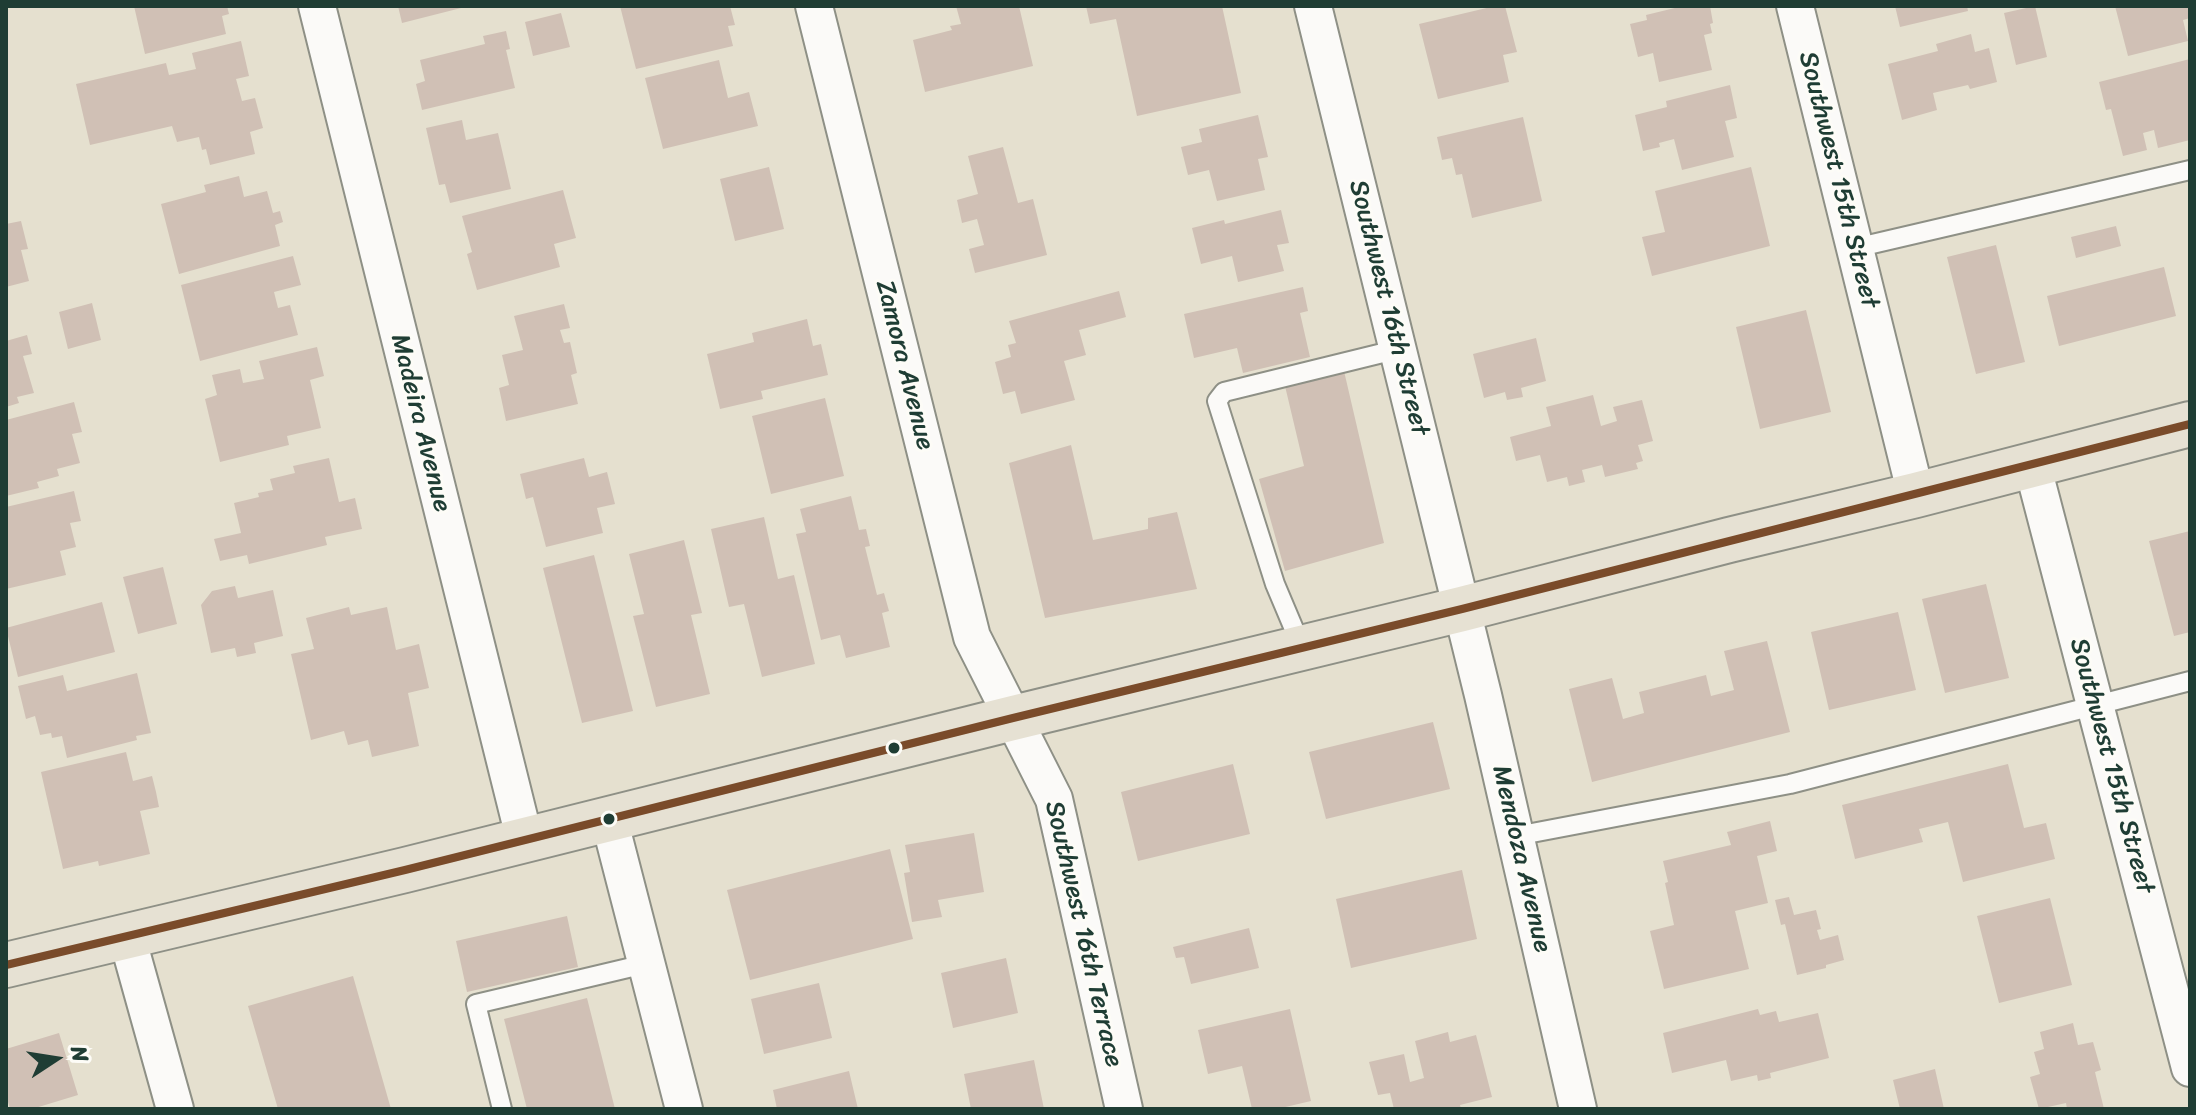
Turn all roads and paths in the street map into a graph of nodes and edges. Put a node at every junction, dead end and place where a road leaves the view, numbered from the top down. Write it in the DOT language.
graph roads {
  1 [pos="317,6"];
  2 [pos="814,6"];
  3 [pos="1313,6"];
  4 [pos="1795,6"];
  5 [pos="2190,170"];
  6 [pos="1855,248"];
  7 [pos="1399,349"];
  8 [pos="2190,424"];
  9 [pos="2032,464"];
  10 [pos="1916,495"];
  11 [pos="1462,609"];
  12 [pos="1302,648"];
  13 [pos="2190,681"];
  14 [pos="2096,705"];
  15 [pos="1013,718"];
  16 [pos="609,819"];
  17 [pos="1516,836"];
  18 [pos="525,841"];
  19 [pos="127,937"];
  20 [pos="645,964"];
  21 [pos="6,965"];
  22 [pos="2190,1068"];
  23 [pos="175,1109"];
  24 [pos="502,1109"];
  25 [pos="684,1109"];
  26 [pos="1124,1109"];
  27 [pos="1578,1109"];
  1 -- 18 [label="street, Madeira Avenue"];
  2 -- 15 [label="street, Zamora Avenue"];
  3 -- 7 [label="street, Southwest 16th Street"];
  4 -- 6 [label="street, Southwest 15th Street"];
  5 -- 6 [label="lane"];
  6 -- 10 [label="street, Southwest 15th Street"];
  7 -- 11 [label="street, Southwest 16th Street"];
  7 -- 12 [label="lane"];
  8 -- 9 [label="main road"];
  9 -- 10 [label="main road"];
  9 -- 14 [label="street, Southwest 15th Street"];
  10 -- 11 [label="main road"];
  11 -- 12 [label="main road"];
  11 -- 17 [label="street, Mendoza Avenue"];
  12 -- 15 [label="main road"];
  13 -- 14 [label="lane"];
  14 -- 17 [label="lane"];
  14 -- 22 [label="street, Southwest 15th Street"];
  15 -- 16 [label="main road"];
  15 -- 26 [label="street, Southwest 16th Terrace"];
  16 -- 18 [label="main road"];
  16 -- 20 [label="street"];
  17 -- 27 [label="street, Mendoza Avenue"];
  18 -- 19 [label="main road"];
  19 -- 21 [label="main road"];
  19 -- 23 [label="street"];
  20 -- 24 [label="lane"];
  20 -- 25 [label="street"];
}
